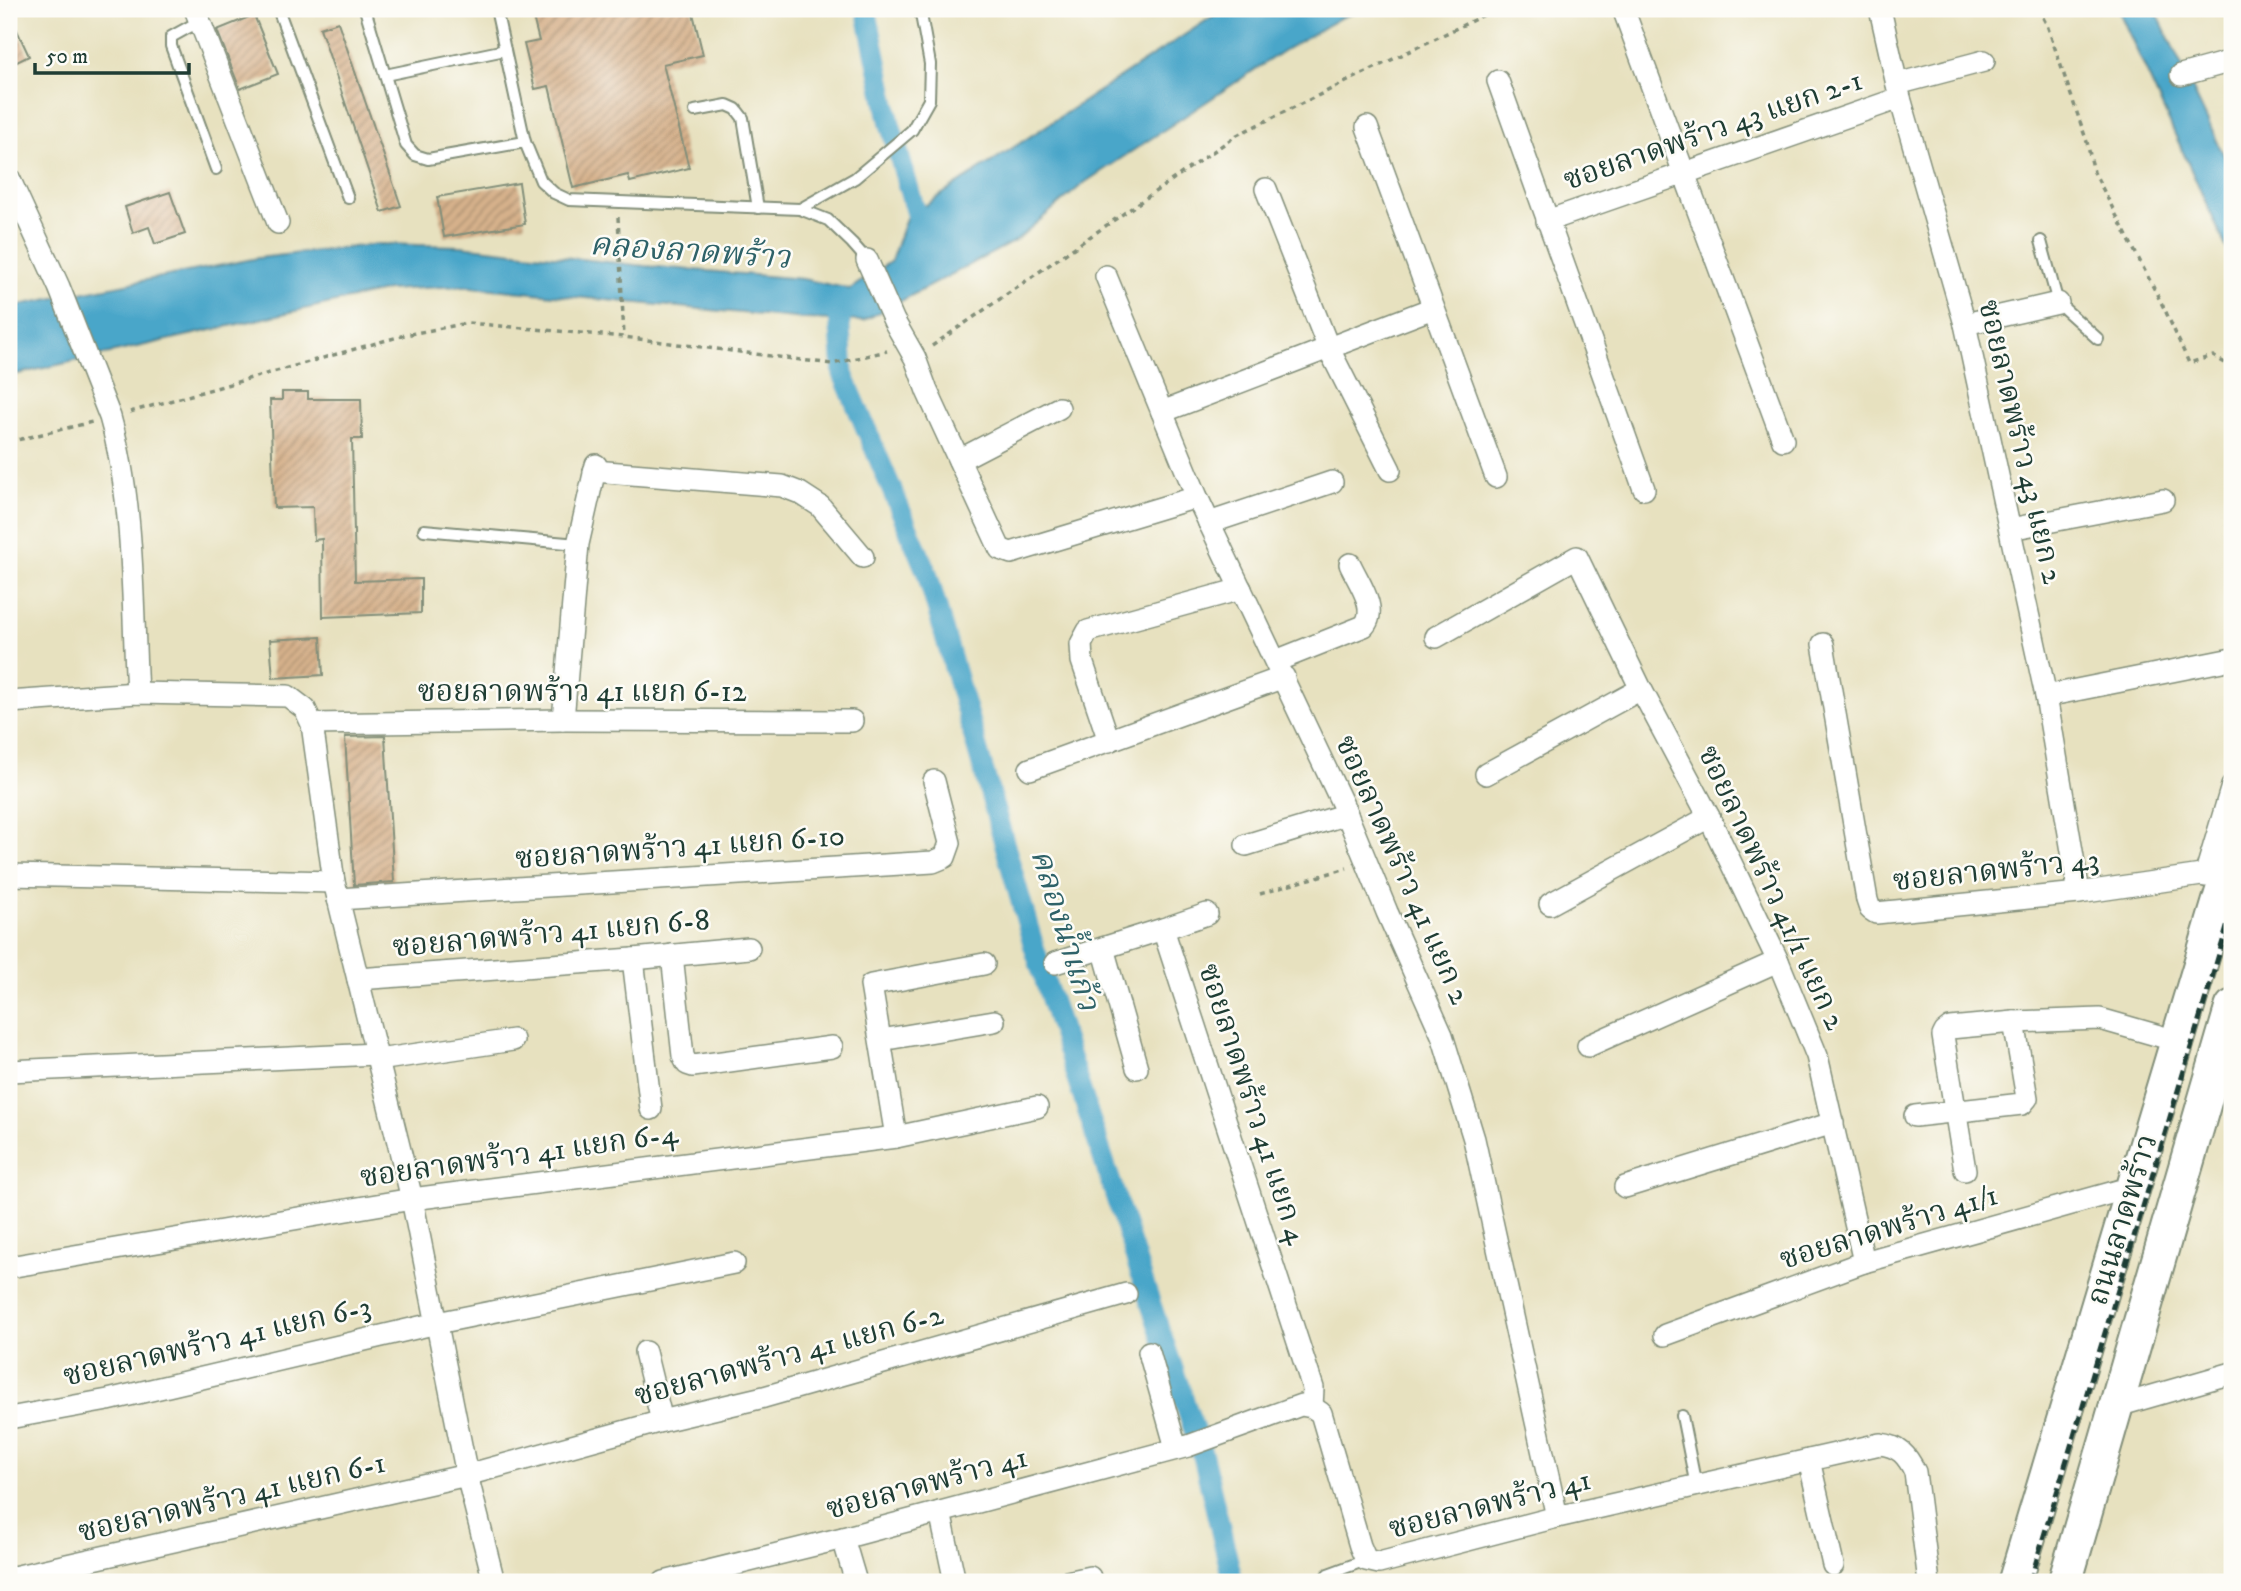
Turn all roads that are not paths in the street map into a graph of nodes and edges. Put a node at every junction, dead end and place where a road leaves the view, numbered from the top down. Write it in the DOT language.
graph roads {
  1 [pos="278,9"];
  2 [pos="365,9"];
  3 [pos="496,9"];
  4 [pos="920,9"];
  5 [pos="1880,9"];
  6 [pos="198,15"];
  7 [pos="1625,15"];
  8 [pos="505,50"];
  9 [pos="1984,61"];
  10 [pos="2232,61"];
  11 [pos="385,75"];
  12 [pos="2181,75"];
  13 [pos="1498,81"];
  14 [pos="1898,91"];
  15 [pos="695,111"];
  16 [pos="1367,127"];
  17 [pos="525,142"];
  18 [pos="216,169"];
  19 [pos="1686,174"];
  20 [pos="9,178"];
  21 [pos="1266,189"];
  22 [pos="348,198"];
  23 [pos="758,208"];
  24 [pos="800,209"];
  25 [pos="1547,221"];
  26 [pos="278,223"];
  27 [pos="2041,241"];
  28 [pos="867,260"];
  29 [pos="1106,276"];
  30 [pos="2058,303"];
  31 [pos="1433,308"];
  32 [pos="1965,324"];
  33 [pos="2098,339"];
  34 [pos="1328,349"];
  35 [pos="1059,408"];
  36 [pos="1162,412"];
  37 [pos="1783,440"];
  38 [pos="959,460"];
  39 [pos="1390,470"];
  40 [pos="1496,477"];
  41 [pos="1332,482"];
  42 [pos="1644,489"];
  43 [pos="1197,497"];
  44 [pos="2162,500"];
  45 [pos="1209,523"];
  46 [pos="2010,529"];
  47 [pos="424,530"];
  48 [pos="578,544"];
  49 [pos="863,557"];
  50 [pos="1350,564"];
  51 [pos="1241,589"];
  52 [pos="1436,637"];
  53 [pos="1823,644"];
  54 [pos="2232,659"];
  55 [pos="1280,669"];
  56 [pos="1641,689"];
  57 [pos="137,694"];
  58 [pos="2046,696"];
  59 [pos="9,702"];
  60 [pos="563,720"];
  61 [pos="852,721"];
  62 [pos="312,723"];
  63 [pos="1110,741"];
  64 [pos="1030,769"];
  65 [pos="1486,774"];
  66 [pos="934,781"];
  67 [pos="2232,786"];
  68 [pos="1347,814"];
  69 [pos="1710,817"];
  70 [pos="1246,845"];
  71 [pos="2222,869"];
  72 [pos="9,875"];
  73 [pos="336,890"];
  74 [pos="2079,893"];
  75 [pos="1550,904"];
  76 [pos="1207,914"];
  77 [pos="1163,929"];
  78 [pos="749,948"];
  79 [pos="1103,948"];
  80 [pos="672,955"];
  81 [pos="633,959"];
  82 [pos="1778,961"];
  83 [pos="1055,963"];
  84 [pos="984,964"];
  85 [pos="358,979"];
  86 [pos="2232,1007"];
  87 [pos="994,1021"];
  88 [pos="2014,1022"];
  89 [pos="513,1040"];
  90 [pos="881,1040"];
  91 [pos="2177,1041"];
  92 [pos="1588,1046"];
  93 [pos="832,1047"];
  94 [pos="377,1057"];
  95 [pos="1137,1068"];
  96 [pos="9,1071"];
  97 [pos="2222,1079"];
  98 [pos="1037,1107"];
  99 [pos="651,1109"];
  100 [pos="1956,1110"];
  101 [pos="1915,1116"];
  102 [pos="1833,1123"];
  103 [pos="896,1137"];
  104 [pos="1965,1170"];
  105 [pos="2132,1186"];
  106 [pos="1625,1187"];
  107 [pos="412,1199"];
  108 [pos="1864,1262"];
  109 [pos="734,1263"];
  110 [pos="9,1267"];
  111 [pos="1126,1294"];
  112 [pos="437,1323"];
  113 [pos="1665,1335"];
  114 [pos="645,1352"];
  115 [pos="1149,1352"];
  116 [pos="2232,1373"];
  117 [pos="1312,1407"];
  118 [pos="2114,1407"];
  119 [pos="1682,1416"];
  120 [pos="9,1418"];
  121 [pos="662,1421"];
  122 [pos="1182,1447"];
  123 [pos="1809,1460"];
  124 [pos="467,1475"];
  125 [pos="1696,1486"];
  126 [pos="940,1512"];
  127 [pos="1558,1517"];
  128 [pos="843,1538"];
  129 [pos="1366,1560"];
  130 [pos="1833,1565"];
  131 [pos="1090,1577"];
  132 [pos="9,1578"];
  133 [pos="494,1582"];
  134 [pos="664,1582"];
  135 [pos="856,1582"];
  136 [pos="955,1582"];
  137 [pos="1067,1582"];
  138 [pos="1321,1582"];
  139 [pos="1929,1582"];
  140 [pos="2015,1582"];
  141 [pos="2065,1582"];
  1 -- 22 [label="lane"];
  2 -- 11 [label="lane"];
  3 -- 8 [label="lane"];
  4 -- 24 [label="lane"];
  5 -- 14 [label="street, ซอยลาดพร้าว 43 แยก 2"];
  6 -- 18 [label="lane"];
  6 -- 26 [label="street"];
  7 -- 19 [label="street"];
  8 -- 11 [label="lane"];
  8 -- 17 [label="lane"];
  9 -- 14 [label="street, ซอยลาดพร้าว 43 แยก 2-1"];
  10 -- 12 [label="street"];
  11 -- 17 [label="lane"];
  13 -- 25 [label="street"];
  14 -- 19 [label="street, ซอยลาดพร้าว 43 แยก 2-1"];
  14 -- 32 [label="street, ซอยลาดพร้าว 43 แยก 2"];
  15 -- 23 [label="lane"];
  16 -- 31 [label="street"];
  17 -- 23 [label="lane"];
  19 -- 25 [label="street, ซอยลาดพร้าว 43 แยก 2-1"];
  19 -- 37 [label="street"];
  20 -- 57 [label="street"];
  21 -- 34 [label="street"];
  23 -- 24 [label="lane"];
  24 -- 28 [label="lane"];
  25 -- 42 [label="street"];
  27 -- 30 [label="lane"];
  28 -- 38 [label="street"];
  29 -- 36 [label="street, ซอยลาดพร้าว 41 แยก 2"];
  30 -- 32 [label="street"];
  30 -- 33 [label="lane"];
  31 -- 34 [label="street"];
  31 -- 40 [label="street"];
  32 -- 46 [label="street, ซอยลาดพร้าว 43 แยก 2"];
  34 -- 36 [label="street"];
  34 -- 39 [label="street"];
  35 -- 38 [label="street"];
  36 -- 43 [label="street, ซอยลาดพร้าว 41 แยก 2"];
  38 -- 43 [label="street"];
  41 -- 45 [label="street"];
  43 -- 45 [label="street, ซอยลาดพร้าว 41 แยก 2"];
  44 -- 46 [label="street"];
  45 -- 51 [label="street, ซอยลาดพร้าว 41 แยก 2"];
  46 -- 58 [label="street, ซอยลาดพร้าว 43 แยก 2"];
  47 -- 48 [label="lane"];
  48 -- 49 [label="street"];
  48 -- 60 [label="street"];
  50 -- 55 [label="street"];
  51 -- 55 [label="street, ซอยลาดพร้าว 41 แยก 2"];
  51 -- 63 [label="street"];
  52 -- 56 [label="street, ซอยลาดพร้าว 41/1 แยก 2"];
  53 -- 74 [label="street, ซอยลาดพร้าว 43"];
  54 -- 58 [label="street"];
  55 -- 63 [label="street"];
  55 -- 68 [label="street, ซอยลาดพร้าว 41 แยก 2"];
  56 -- 65 [label="street"];
  56 -- 69 [label="street, ซอยลาดพร้าว 41/1 แยก 2"];
  57 -- 59 [label="street"];
  57 -- 62 [label="street"];
  58 -- 74 [label="street, ซอยลาดพร้าว 43 แยก 2"];
  60 -- 61 [label="street, ซอยลาดพร้าว 41 แยก 6-12"];
  60 -- 62 [label="street, ซอยลาดพร้าว 41 แยก 6-12"];
  62 -- 73 [label="street"];
  63 -- 64 [label="street"];
  66 -- 73 [label="street, ซอยลาดพร้าว 41 แยก 6-10"];
  67 -- 71 [label="street"];
  68 -- 70 [label="street"];
  68 -- 127 [label="street, ซอยลาดพร้าว 41 แยก 2"];
  69 -- 75 [label="street"];
  69 -- 82 [label="street, ซอยลาดพร้าว 41/1 แยก 2"];
  71 -- 74 [label="street, ซอยลาดพร้าว 43"];
  71 -- 91 [label="main road, ถนนลาดพร้าว"];
  72 -- 73 [label="street, ซอยลาดพร้าว 41 แยก 6-10"];
  73 -- 85 [label="street"];
  76 -- 77 [label="street"];
  77 -- 79 [label="street"];
  77 -- 117 [label="street, ซอยลาดพร้าว 41 แยก 4"];
  78 -- 80 [label="street, ซอยลาดพร้าว 41 แยก 6-8"];
  79 -- 83 [label="street"];
  79 -- 95 [label="street"];
  80 -- 81 [label="street, ซอยลาดพร้าว 41 แยก 6-8"];
  80 -- 93 [label="street"];
  81 -- 85 [label="street, ซอยลาดพร้าว 41 แยก 6-8"];
  81 -- 99 [label="street"];
  82 -- 92 [label="street"];
  82 -- 102 [label="street, ซอยลาดพร้าว 41/1 แยก 2"];
  84 -- 90 [label="street"];
  85 -- 94 [label="street"];
  86 -- 97 [label="main road, ถนนลาดพร้าว"];
  87 -- 90 [label="street"];
  88 -- 91 [label="street"];
  88 -- 100 [label="street"];
  88 -- 100 [label="street"];
  89 -- 94 [label="street"];
  90 -- 103 [label="street"];
  91 -- 105 [label="main road, ถนนลาดพร้าว"];
  94 -- 96 [label="street"];
  94 -- 107 [label="street"];
  97 -- 118 [label="main road, ถนนลาดพร้าว"];
  98 -- 103 [label="street, ซอยลาดพร้าว 41 แยก 6-4"];
  100 -- 101 [label="street"];
  100 -- 104 [label="street"];
  102 -- 106 [label="street"];
  102 -- 108 [label="street, ซอยลาดพร้าว 41/1 แยก 2"];
  103 -- 107 [label="street, ซอยลาดพร้าว 41 แยก 6-4"];
  105 -- 108 [label="street, ซอยลาดพร้าว 41/1"];
  105 -- 140 [label="main road, ถนนลาดพร้าว"];
  107 -- 110 [label="street, ซอยลาดพร้าว 41 แยก 6-4"];
  107 -- 112 [label="street"];
  108 -- 113 [label="street, ซอยลาดพร้าว 41/1"];
  109 -- 112 [label="street, ซอยลาดพร้าว 41 แยก 6-3"];
  111 -- 121 [label="street, ซอยลาดพร้าว 41 แยก 6-2"];
  112 -- 120 [label="street, ซอยลาดพร้าว 41 แยก 6-3"];
  112 -- 124 [label="street"];
  114 -- 121 [label="street"];
  115 -- 122 [label="street"];
  116 -- 118 [label="street"];
  117 -- 122 [label="street, ซอยลาดพร้าว 41"];
  117 -- 129 [label="street, ซอยลาดพร้าว 41"];
  118 -- 141 [label="main road, ถนนลาดพร้าว"];
  119 -- 125 [label="lane"];
  121 -- 124 [label="street, ซอยลาดพร้าว 41 แยก 6-2"];
  122 -- 126 [label="street, ซอยลาดพร้าว 41"];
  123 -- 125 [label="street, ซอยลาดพร้าว 41"];
  123 -- 130 [label="street"];
  123 -- 139 [label="street, ซอยลาดพร้าว 41"];
  124 -- 132 [label="street, ซอยลาดพร้าว 41 แยก 6-1"];
  124 -- 133 [label="street"];
  125 -- 127 [label="street, ซอยลาดพร้าว 41"];
  126 -- 128 [label="street, ซอยลาดพร้าว 41"];
  126 -- 136 [label="street"];
  127 -- 129 [label="street, ซอยลาดพร้าว 41"];
  128 -- 134 [label="street, ซอยลาดพร้าว 41"];
  128 -- 135 [label="street"];
  129 -- 138 [label="lane"];
  131 -- 137 [label="street"];
}
